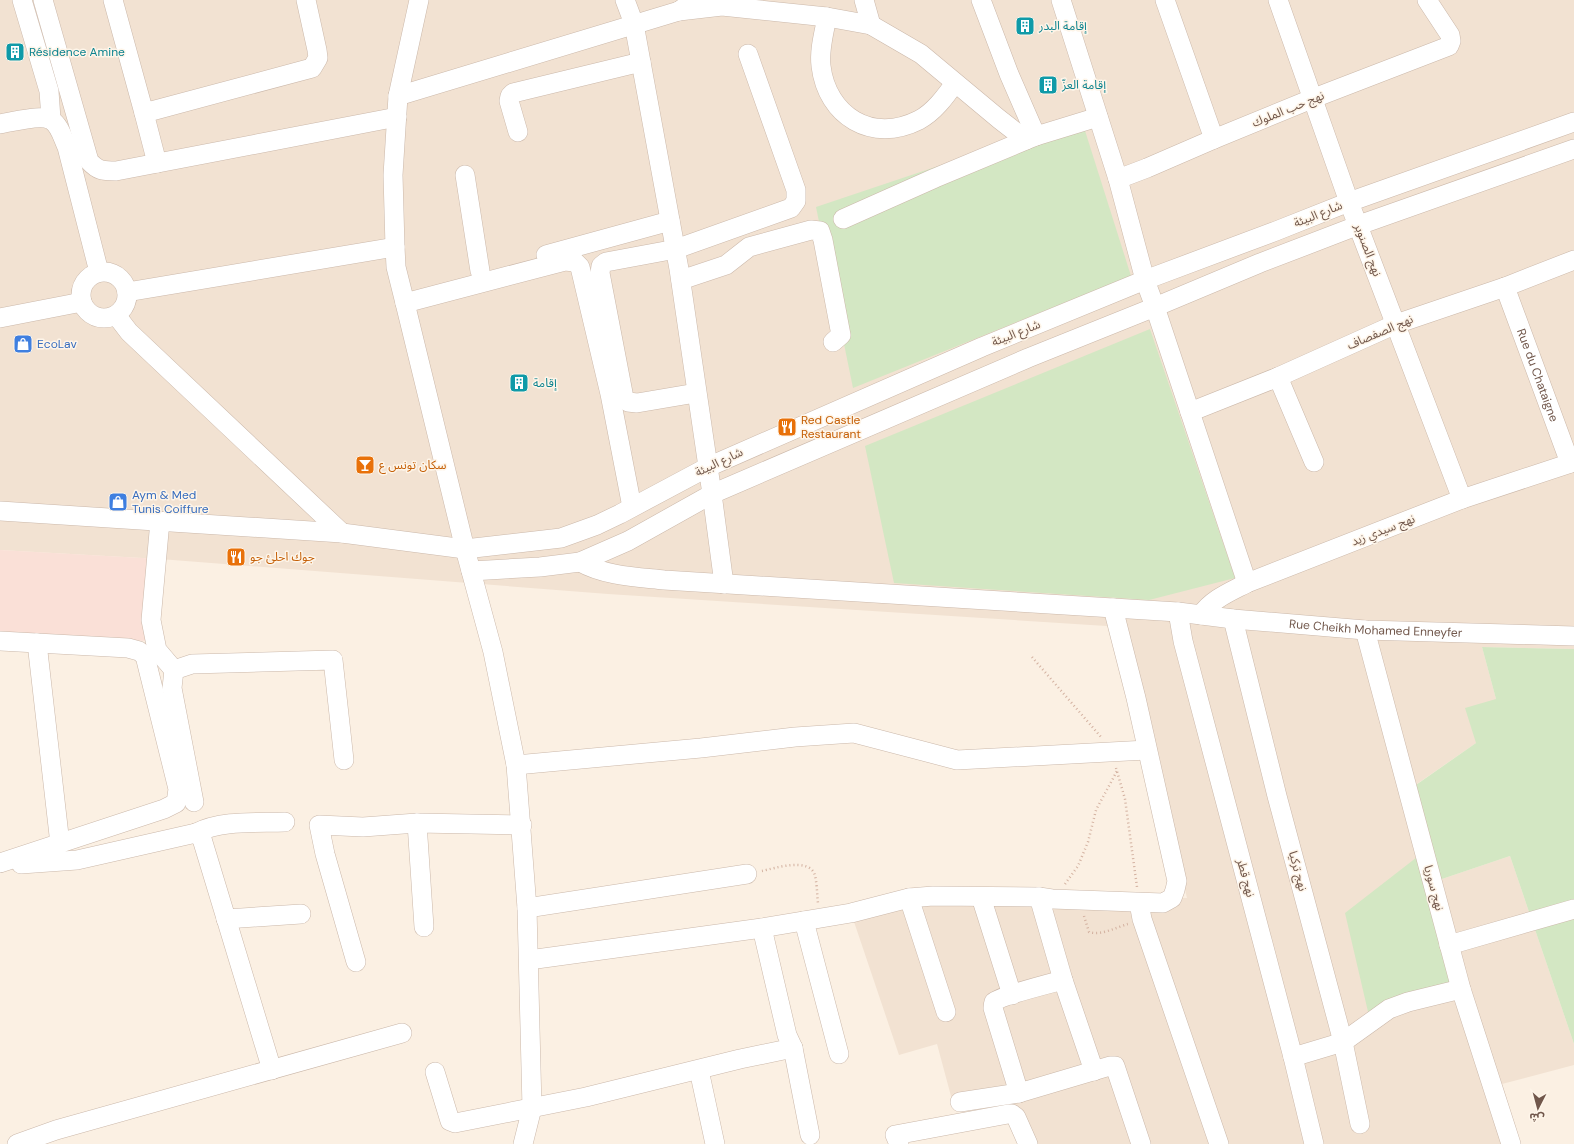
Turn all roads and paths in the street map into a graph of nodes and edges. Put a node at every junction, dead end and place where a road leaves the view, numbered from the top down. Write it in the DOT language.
graph roads {
  1 [pos="22,0"];
  2 [pos="42,0"];
  3 [pos="113,0"];
  4 [pos="306,0"];
  5 [pos="625,0"];
  6 [pos="694,0"];
  7 [pos="864,0"];
  8 [pos="981,0"];
  9 [pos="1061,0"];
  10 [pos="1165,0"];
  11 [pos="1278,0"];
  12 [pos="1427,0"];
  13 [pos="422,1"];
  14 [pos="679,11"];
  15 [pos="827,17"];
  16 [pos="634,24"];
  17 [pos="871,25"];
  18 [pos="748,54"];
  19 [pos="641,62"];
  20 [pos="955,83"];
  21 [pos="398,96"];
  22 [pos="1314,98"];
  23 [pos="144,113"];
  24 [pos="397,117"];
  25 [pos="1098,117"];
  26 [pos="51,120"];
  27 [pos="1574,122"];
  28 [pos="0,124"];
  29 [pos="518,132"];
  30 [pos="1031,138"];
  31 [pos="1214,139"];
  32 [pos="1574,149"];
  33 [pos="157,164"];
  34 [pos="465,175"];
  35 [pos="1118,179"];
  36 [pos="1349,202"];
  37 [pos="843,219"];
  38 [pos="670,221"];
  39 [pos="1359,225"];
  40 [pos="394,247"];
  41 [pos="676,250"];
  42 [pos="1574,260"];
  43 [pos="480,271"];
  44 [pos="99,272"];
  45 [pos="681,280"];
  46 [pos="1145,280"];
  47 [pos="1505,287"];
  48 [pos="127,292"];
  49 [pos="403,296"];
  50 [pos="82,302"];
  51 [pos="1155,308"];
  52 [pos="116,314"];
  53 [pos="0,318"];
  54 [pos="1396,324"];
  55 [pos="833,342"];
  56 [pos="1278,377"];
  57 [pos="696,392"];
  58 [pos="1190,412"];
  59 [pos="1314,462"];
  60 [pos="1572,462"];
  61 [pos="708,466"];
  62 [pos="712,494"];
  63 [pos="1462,499"];
  64 [pos="632,507"];
  65 [pos="0,511"];
  66 [pos="160,522"];
  67 [pos="342,533"];
  68 [pos="465,549"];
  69 [pos="580,562"];
  70 [pos="471,571"];
  71 [pos="1247,583"];
  72 [pos="724,584"];
  73 [pos="1113,608"];
  74 [pos="1178,612"];
  75 [pos="1201,615"];
  76 [pos="1233,619"];
  77 [pos="1365,630"];
  78 [pos="1574,636"];
  79 [pos="0,642"];
  80 [pos="37,643"];
  81 [pos="1032,657"];
  82 [pos="174,670"];
  83 [pos="1147,750"];
  84 [pos="1112,751"];
  85 [pos="344,760"];
  86 [pos="516,765"];
  87 [pos="1117,771"];
  88 [pos="194,802"];
  89 [pos="285,822"];
  90 [pos="417,823"];
  91 [pos="522,825"];
  92 [pos="196,833"];
  93 [pos="60,844"];
  94 [pos="0,864"];
  95 [pos="747,874"];
  96 [pos="981,897"];
  97 [pos="909,898"];
  98 [pos="1046,898"];
  99 [pos="1079,900"];
  100 [pos="527,908"];
  101 [pos="1574,909"];
  102 [pos="1141,911"];
  103 [pos="301,914"];
  104 [pos="226,919"];
  105 [pos="812,919"];
  106 [pos="424,927"];
  107 [pos="762,928"];
  108 [pos="1449,945"];
  109 [pos="529,960"];
  110 [pos="356,962"];
  111 [pos="1063,980"];
  112 [pos="1461,989"];
  113 [pos="1012,995"];
  114 [pos="946,1012"];
  115 [pos="402,1033"];
  116 [pos="1343,1042"];
  117 [pos="793,1048"];
  118 [pos="839,1054"];
  119 [pos="1293,1057"];
  120 [pos="272,1070"];
  121 [pos="699,1070"];
  122 [pos="1094,1071"];
  123 [pos="435,1072"];
  124 [pos="1019,1093"];
  125 [pos="960,1102"];
  126 [pos="532,1108"];
  127 [pos="1360,1124"];
  128 [pos="810,1135"];
  129 [pos="17,1144"];
  130 [pos="523,1144"];
  131 [pos="715,1144"];
  132 [pos="899,1144"];
  133 [pos="1028,1144"];
  134 [pos="1141,1144"];
  135 [pos="1219,1144"];
  136 [pos="1314,1144"];
  137 [pos="1511,1144"];
  1 -- 26 [label="street"];
  2 -- 33 [label="street"];
  3 -- 23 [label="street"];
  4 -- 23 [label="street"];
  5 -- 16 [label="street"];
  6 -- 14 [label="street"];
  7 -- 17 [label="street"];
  8 -- 30 [label="street"];
  9 -- 25 [label="street"];
  10 -- 31 [label="street"];
  11 -- 22 [label="street, نهج الصنوبر"];
  12 -- 22 [label="street, نهج حب الملوك"];
  13 -- 21 [label="street"];
  14 -- 15 [label="street"];
  14 -- 16 [label="street"];
  15 -- 17 [label="street"];
  15 -- 20 [label="street"];
  16 -- 19 [label="street"];
  16 -- 21 [label="street"];
  17 -- 20 [label="street"];
  18 -- 41 [label="street"];
  19 -- 29 [label="street"];
  19 -- 38 [label="street"];
  20 -- 30 [label="street"];
  21 -- 24 [label="street"];
  22 -- 31 [label="street, نهج حب الملوك"];
  22 -- 36 [label="street, نهج الصنوبر"];
  23 -- 33 [label="street"];
  24 -- 33 [label="street"];
  24 -- 40 [label="street"];
  25 -- 30 [label="street"];
  25 -- 35 [label="street"];
  26 -- 28 [label="street"];
  26 -- 44 [label="street"];
  27 -- 36 [label="street, شارع البيئة"];
  30 -- 37 [label="street"];
  31 -- 35 [label="street, نهج حب الملوك"];
  32 -- 39 [label="street, شارع البيئة"];
  34 -- 43 [label="street"];
  35 -- 46 [label="street"];
  36 -- 39 [label="street, نهج الصنوبر"];
  36 -- 46 [label="street, شارع البيئة"];
  38 -- 41 [label="street"];
  38 -- 43 [label="street"];
  39 -- 51 [label="street, شارع البيئة"];
  39 -- 54 [label="street, نهج الصنوبر"];
  40 -- 48 [label="street"];
  40 -- 49 [label="street"];
  41 -- 45 [label="street"];
  41 -- 57 [label="street"];
  42 -- 47 [label="street, نهج الصفصاف"];
  43 -- 49 [label="street"];
  44 -- 48 [label="street"];
  44 -- 50 [label="street"];
  45 -- 55 [label="street"];
  45 -- 57 [label="street"];
  46 -- 51 [label="street"];
  46 -- 61 [label="street, شارع البيئة"];
  47 -- 54 [label="street, نهج الصفصاف"];
  47 -- 60 [label="street, Rue du Chataigne"];
  48 -- 52 [label="street"];
  49 -- 64 [label="street"];
  49 -- 68 [label="street"];
  50 -- 52 [label="street"];
  50 -- 53 [label="street"];
  51 -- 58 [label="street"];
  51 -- 62 [label="street, شارع البيئة"];
  52 -- 67 [label="street"];
  54 -- 56 [label="street, نهج الصفصاف"];
  54 -- 63 [label="street, نهج الصنوبر"];
  56 -- 58 [label="street, نهج الصفصاف"];
  56 -- 59 [label="street"];
  57 -- 61 [label="street"];
  58 -- 71 [label="street"];
  60 -- 63 [label="street, نهج سيدي زيد"];
  61 -- 62 [label="street"];
  61 -- 64 [label="street, شارع البيئة"];
  62 -- 69 [label="street, شارع البيئة"];
  62 -- 72 [label="street"];
  63 -- 71 [label="street, نهج سيدي زيد"];
  64 -- 68 [label="street, شارع البيئة"];
  65 -- 66 [label="street, شارع البيئة"];
  66 -- 67 [label="street, شارع البيئة"];
  66 -- 82 [label="street"];
  67 -- 68 [label="street, شارع البيئة"];
  68 -- 70 [label="street"];
  69 -- 70 [label="street, شارع البيئة"];
  69 -- 72 [label="street, Rue Cheikh Mohamed Enneyfer"];
  70 -- 86 [label="street"];
  71 -- 75 [label="street, نهج سيدي زيد"];
  72 -- 73 [label="street, Rue Cheikh Mohamed Enneyfer"];
  73 -- 74 [label="street, Rue Cheikh Mohamed Enneyfer"];
  73 -- 83 [label="street"];
  74 -- 75 [label="street, Rue Cheikh Mohamed Enneyfer"];
  74 -- 119 [label="street, نهج قطر"];
  75 -- 76 [label="street, Rue Cheikh Mohamed Enneyfer"];
  76 -- 77 [label="street, Rue Cheikh Mohamed Enneyfer"];
  76 -- 116 [label="street, نهج تركيا"];
  77 -- 78 [label="street, Rue Cheikh Mohamed Enneyfer"];
  77 -- 108 [label="street, نهج سوريا"];
  79 -- 80 [label="street"];
  80 -- 93 [label="street"];
  80 -- 93 [label="street"];
  81 -- 84 [label="path"];
  82 -- 85 [label="street"];
  82 -- 88 [label="street"];
  83 -- 84 [label="street"];
  83 -- 102 [label="street"];
  84 -- 86 [label="street"];
  84 -- 87 [label="path"];
  86 -- 91 [label="street"];
  87 -- 98 [label="path"];
  87 -- 102 [label="path"];
  89 -- 92 [label="street"];
  90 -- 91 [label="street"];
  90 -- 106 [label="street"];
  90 -- 110 [label="street"];
  91 -- 100 [label="street"];
  92 -- 94 [label="street"];
  92 -- 104 [label="street"];
  93 -- 94 [label="street"];
  95 -- 100 [label="street"];
  95 -- 105 [label="path"];
  96 -- 97 [label="street"];
  96 -- 98 [label="street"];
  96 -- 113 [label="street"];
  97 -- 105 [label="street"];
  97 -- 114 [label="street"];
  98 -- 99 [label="street"];
  98 -- 111 [label="street"];
  99 -- 102 [label="street"];
  99 -- 102 [label="path"];
  100 -- 109 [label="street"];
  101 -- 108 [label="street"];
  102 -- 135 [label="street"];
  103 -- 104 [label="street"];
  104 -- 120 [label="street"];
  105 -- 107 [label="street"];
  105 -- 118 [label="street"];
  107 -- 109 [label="street"];
  107 -- 117 [label="street"];
  108 -- 112 [label="street, نهج سوريا"];
  109 -- 126 [label="street"];
  111 -- 113 [label="street"];
  111 -- 122 [label="street"];
  112 -- 116 [label="street"];
  112 -- 137 [label="street, نهج سوريا"];
  113 -- 124 [label="street"];
  115 -- 120 [label="street"];
  116 -- 119 [label="street"];
  116 -- 127 [label="street, نهج تركيا"];
  117 -- 121 [label="street"];
  117 -- 128 [label="street"];
  119 -- 136 [label="street, نهج قطر"];
  120 -- 129 [label="street"];
  121 -- 126 [label="street"];
  121 -- 131 [label="street"];
  122 -- 124 [label="street"];
  122 -- 134 [label="street"];
  123 -- 126 [label="street"];
  124 -- 125 [label="street"];
  126 -- 130 [label="street"];
  132 -- 133 [label="street"];
}
